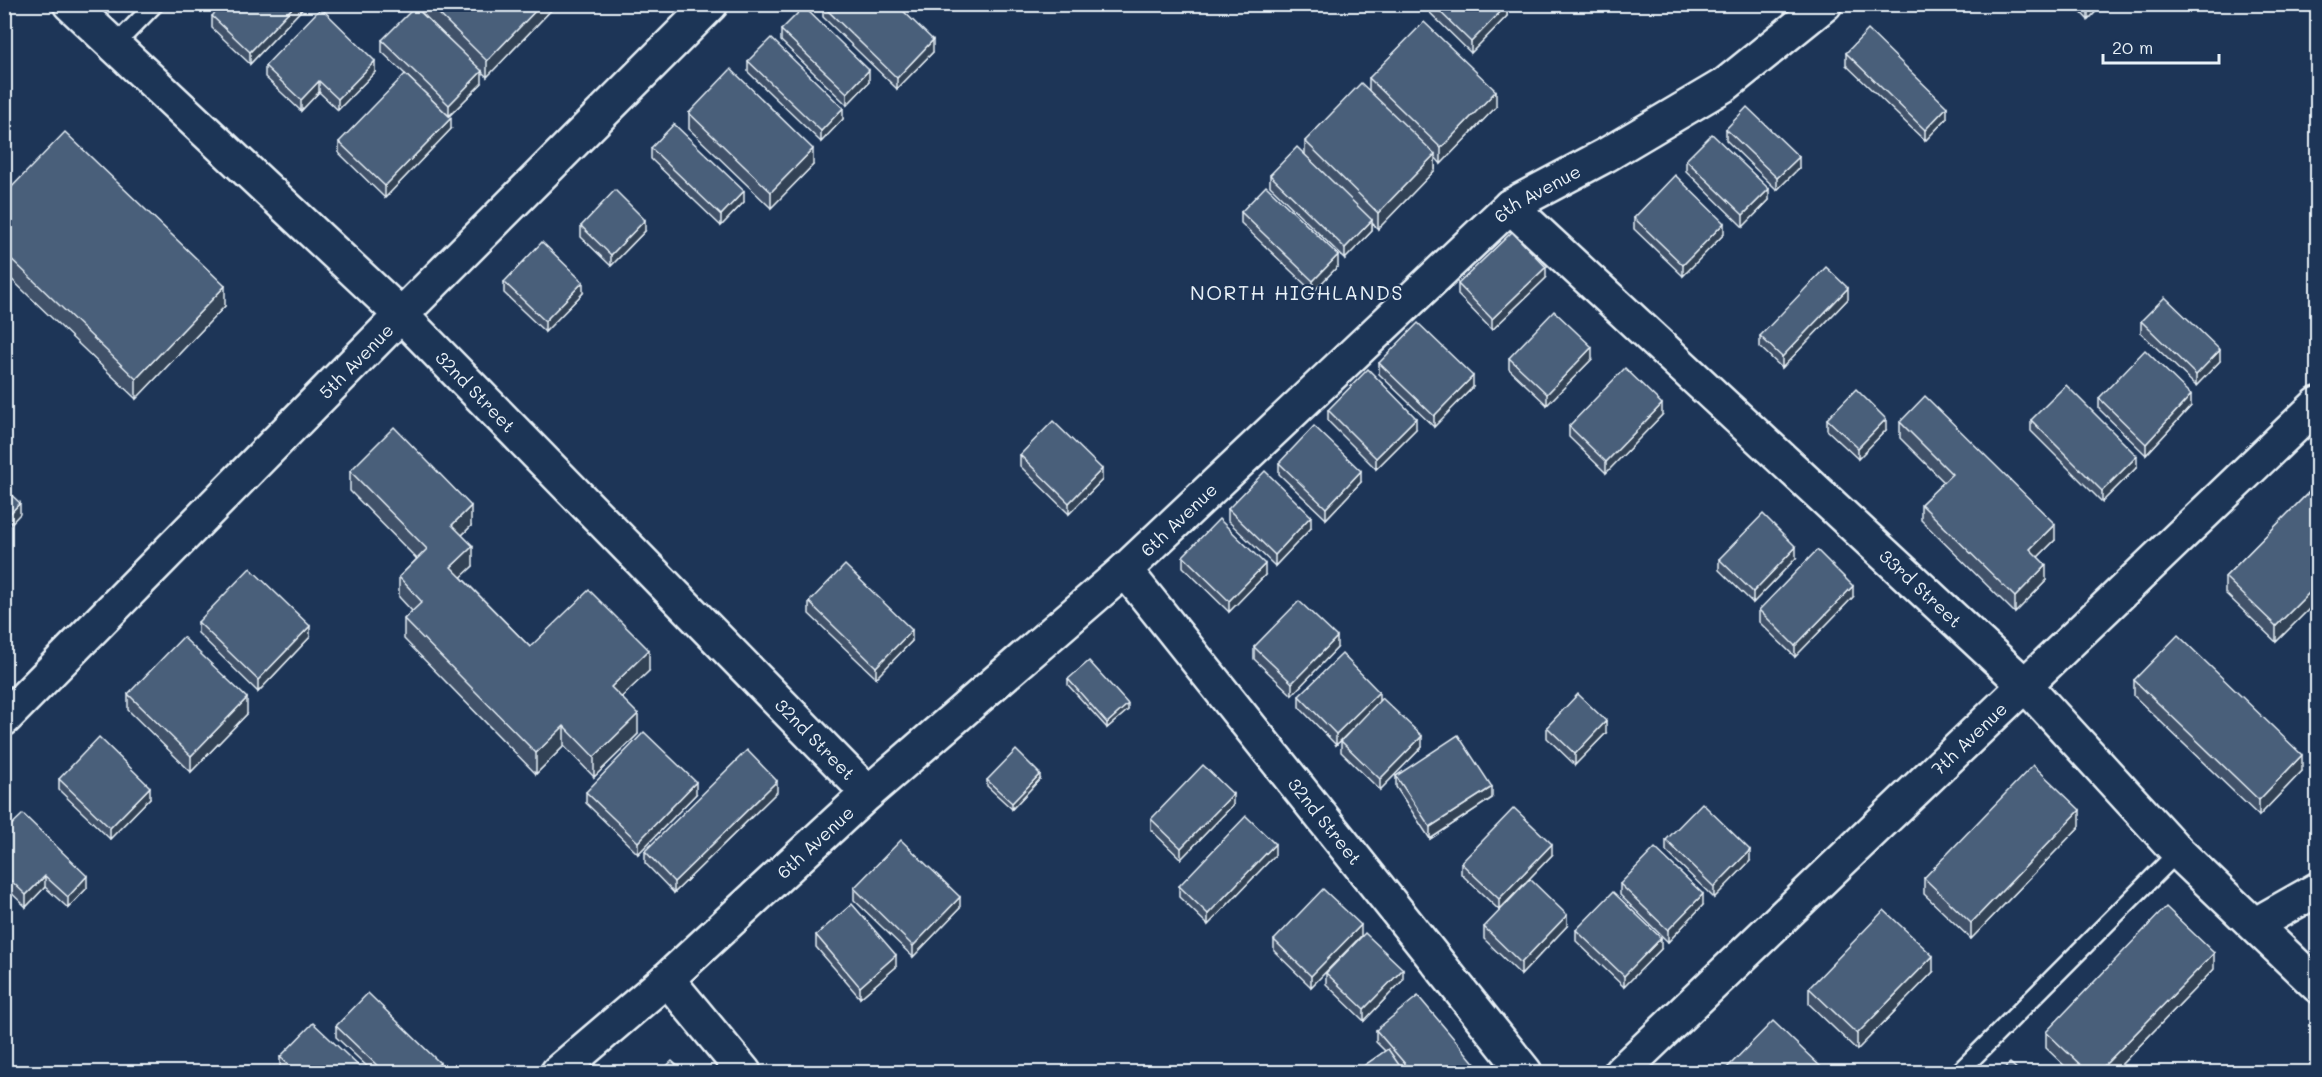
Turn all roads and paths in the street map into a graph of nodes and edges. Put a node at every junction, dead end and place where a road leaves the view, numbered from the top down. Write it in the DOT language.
graph roads {
  1 [pos="70,4"];
  2 [pos="155,4"];
  3 [pos="711,4"];
  4 [pos="1825,4"];
  5 [pos="114,46"];
  6 [pos="1510,206"];
  7 [pos="401,315"];
  8 [pos="2318,404"];
  9 [pos="1125,570"];
  10 [pos="2026,686"];
  11 [pos="4,719"];
  12 [pos="868,793"];
  13 [pos="2178,852"];
  14 [pos="2318,889"];
  15 [pos="2256,924"];
  16 [pos="667,979"];
  17 [pos="2318,986"];
  18 [pos="558,1072"];
  19 [pos="744,1072"];
  20 [pos="1525,1072"];
  21 [pos="1621,1072"];
  22 [pos="1959,1072"];
  1 -- 5 [label="street, 32nd Street"];
  2 -- 5 [label="lane"];
  3 -- 7 [label="street, 5th Avenue"];
  4 -- 6 [label="street, 6th Avenue"];
  5 -- 7 [label="street, 32nd Street"];
  6 -- 9 [label="street, 6th Avenue"];
  6 -- 10 [label="street, 33rd Street"];
  7 -- 11 [label="street, 5th Avenue"];
  7 -- 12 [label="street, 32nd Street"];
  8 -- 10 [label="street, 7th Avenue"];
  9 -- 12 [label="street, 6th Avenue"];
  9 -- 20 [label="street, 32nd Street"];
  10 -- 13 [label="street, 33rd Street"];
  10 -- 21 [label="street, 7th Avenue"];
  12 -- 16 [label="street, 6th Avenue"];
  13 -- 15 [label="street, 33rd Street"];
  13 -- 22 [label="lane"];
  14 -- 15 [label="street"];
  15 -- 17 [label="street, 33rd Street"];
  16 -- 18 [label="street, 6th Avenue"];
  16 -- 19 [label="street"];
}
